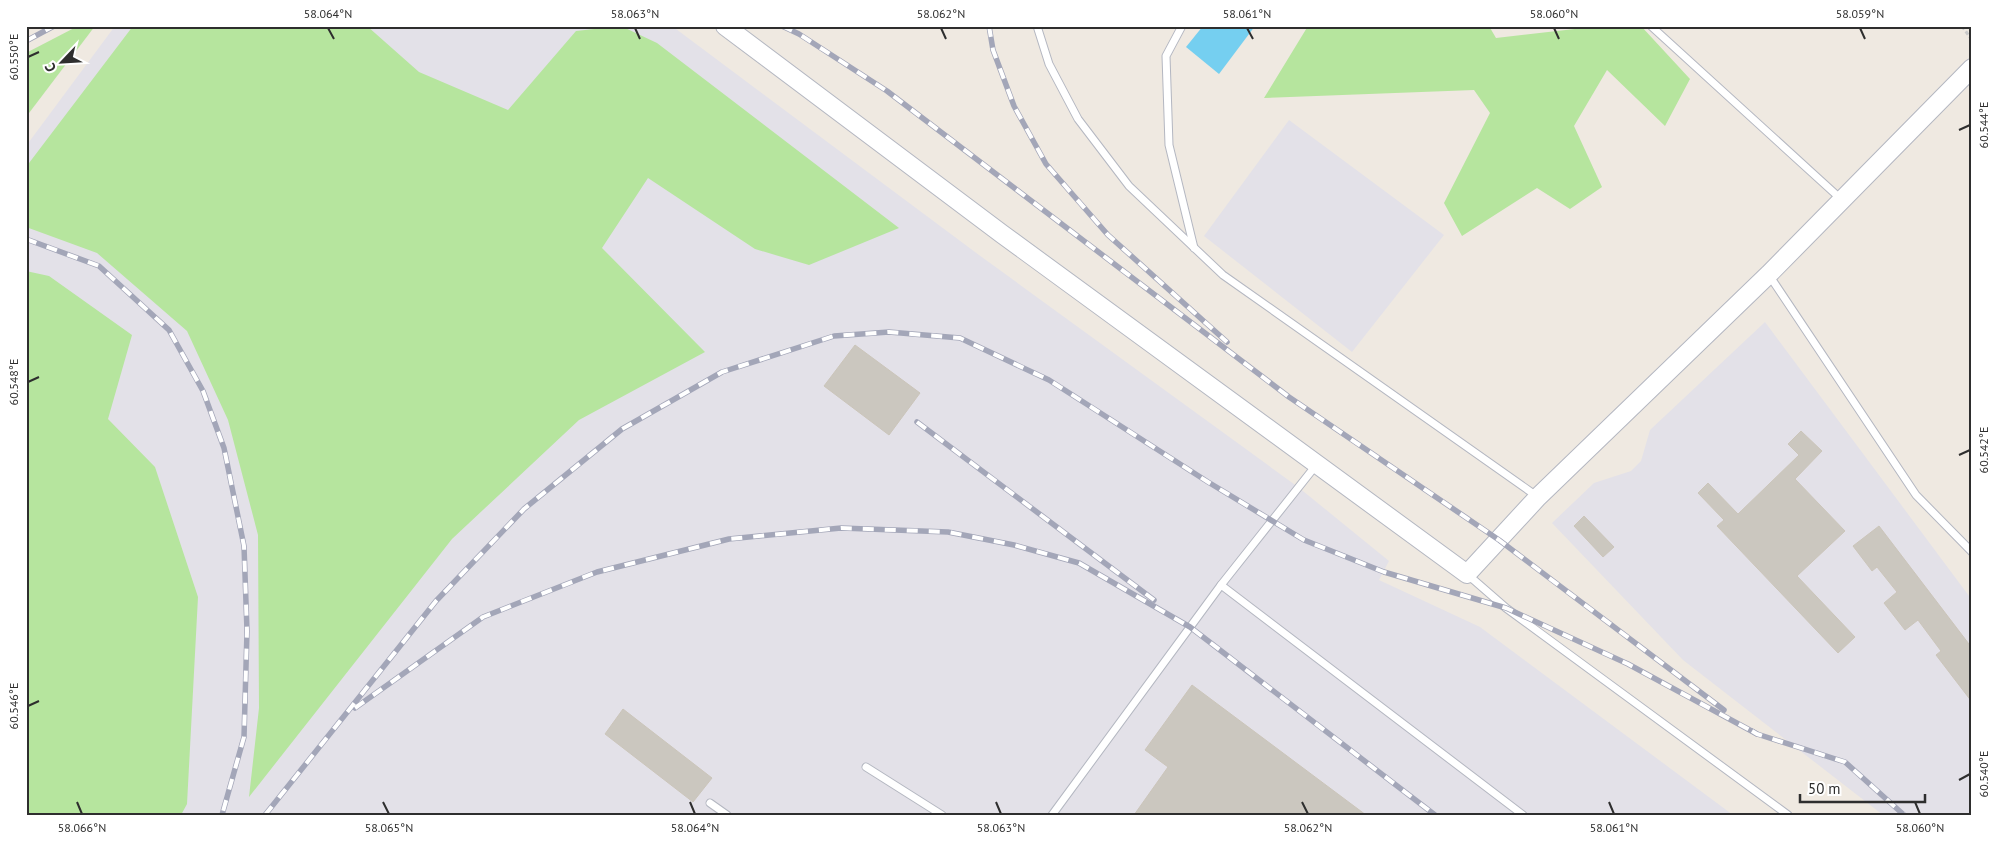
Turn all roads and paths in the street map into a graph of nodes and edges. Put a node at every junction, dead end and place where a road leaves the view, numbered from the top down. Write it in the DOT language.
graph roads {
  1 [pos="725,26"];
  2 [pos="1037,26"];
  3 [pos="1182,26"];
  4 [pos="1651,26"];
  5 [pos="1962,26"];
  6 [pos="1972,40"];
  7 [pos="1972,68"];
  8 [pos="1843,200"];
  9 [pos="1194,248"];
  10 [pos="1768,274"];
  11 [pos="1317,464"];
  12 [pos="1538,498"];
  13 [pos="1972,552"];
  14 [pos="1467,574"];
  15 [pos="1221,585"];
  16 [pos="866,767"];
  17 [pos="710,803"];
  18 [pos="727,815"];
  19 [pos="942,815"];
  20 [pos="1052,815"];
  21 [pos="1523,815"];
  22 [pos="1788,815"];
  1 -- 11 [label="street"];
  2 -- 9 [label="lane"];
  3 -- 9 [label="lane"];
  4 -- 8 [label="lane"];
  5 -- 6 [label="path"];
  7 -- 8 [label="street"];
  8 -- 10 [label="street"];
  9 -- 12 [label="lane"];
  10 -- 12 [label="street"];
  10 -- 13 [label="lane"];
  11 -- 14 [label="street"];
  11 -- 15 [label="lane"];
  12 -- 14 [label="street"];
  14 -- 22 [label="lane"];
  15 -- 20 [label="lane"];
  15 -- 21 [label="lane"];
  16 -- 19 [label="lane"];
  17 -- 18 [label="lane"];
}
